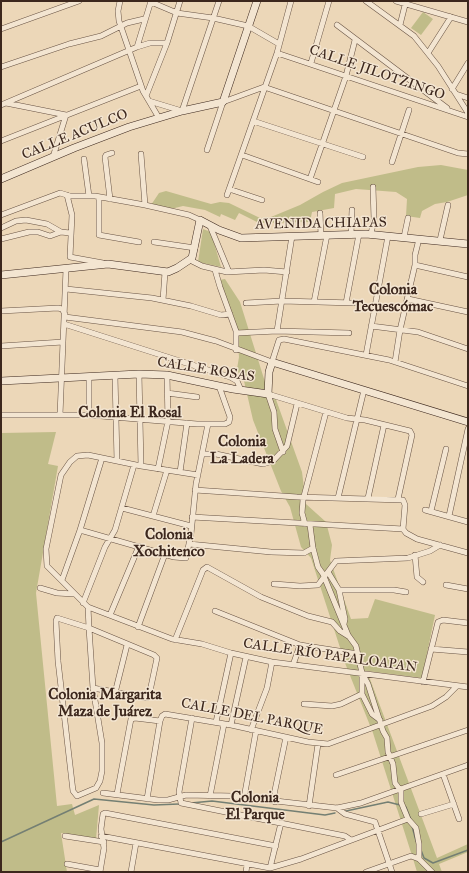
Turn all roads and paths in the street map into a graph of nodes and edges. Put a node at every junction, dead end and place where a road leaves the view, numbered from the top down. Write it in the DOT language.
graph roads {
  1 [pos="79,1"];
  2 [pos="120,1"];
  3 [pos="151,1"];
  4 [pos="180,1"];
  5 [pos="219,1"];
  6 [pos="257,1"];
  7 [pos="291,1"];
  8 [pos="329,1"];
  9 [pos="366,1"];
  10 [pos="396,1"];
  11 [pos="405,2"];
  12 [pos="177,13"];
  13 [pos="451,17"];
  14 [pos="213,18"];
  15 [pos="144,19"];
  16 [pos="468,22"];
  17 [pos="121,25"];
  18 [pos="337,25"];
  19 [pos="400,25"];
  20 [pos="248,26"];
  21 [pos="1,29"];
  22 [pos="355,40"];
  23 [pos="167,43"];
  24 [pos="279,44"];
  25 [pos="137,47"];
  26 [pos="130,51"];
  27 [pos="277,53"];
  28 [pos="428,53"];
  29 [pos="468,63"];
  30 [pos="311,64"];
  31 [pos="1,67"];
  32 [pos="346,76"];
  33 [pos="141,86"];
  34 [pos="266,87"];
  35 [pos="452,89"];
  36 [pos="456,94"];
  37 [pos="146,96"];
  38 [pos="468,98"];
  39 [pos="149,102"];
  40 [pos="224,102"];
  41 [pos="4,104"];
  42 [pos="462,106"];
  43 [pos="334,110"];
  44 [pos="409,110"];
  45 [pos="182,111"];
  46 [pos="451,111"];
  47 [pos="468,113"];
  48 [pos="457,114"];
  49 [pos="66,115"];
  50 [pos="468,117"];
  51 [pos="159,118"];
  52 [pos="253,121"];
  53 [pos="402,133"];
  54 [pos="1,141"];
  55 [pos="323,144"];
  56 [pos="207,150"];
  57 [pos="112,153"];
  58 [pos="141,154"];
  59 [pos="242,154"];
  60 [pos="468,154"];
  61 [pos="52,157"];
  62 [pos="363,157"];
  63 [pos="84,160"];
  64 [pos="392,162"];
  65 [pos="310,178"];
  66 [pos="1,179"];
  67 [pos="318,182"];
  68 [pos="373,187"];
  69 [pos="230,189"];
  70 [pos="67,195"];
  71 [pos="227,195"];
  72 [pos="89,196"];
  73 [pos="99,197"];
  74 [pos="110,199"];
  75 [pos="262,200"];
  76 [pos="144,205"];
  77 [pos="448,206"];
  78 [pos="352,210"];
  79 [pos="320,213"];
  80 [pos="1,215"];
  81 [pos="408,218"];
  82 [pos="200,220"];
  83 [pos="210,226"];
  84 [pos="1,228"];
  85 [pos="61,232"];
  86 [pos="70,232"];
  87 [pos="351,234"];
  88 [pos="359,234"];
  89 [pos="371,234"];
  90 [pos="324,235"];
  91 [pos="292,236"];
  92 [pos="388,236"];
  93 [pos="404,237"];
  94 [pos="419,238"];
  95 [pos="1,240"];
  96 [pos="440,240"];
  97 [pos="139,242"];
  98 [pos="154,242"];
  99 [pos="468,244"];
  100 [pos="195,248"];
  101 [pos="190,260"];
  102 [pos="104,265"];
  103 [pos="415,265"];
  104 [pos="66,269"];
  105 [pos="215,270"];
  106 [pos="165,272"];
  107 [pos="229,272"];
  108 [pos="287,272"];
  109 [pos="1,275"];
  110 [pos="468,277"];
  111 [pos="66,289"];
  112 [pos="408,299"];
  113 [pos="163,300"];
  114 [pos="282,301"];
  115 [pos="246,302"];
  116 [pos="314,302"];
  117 [pos="346,303"];
  118 [pos="354,303"];
  119 [pos="1,311"];
  120 [pos="468,312"];
  121 [pos="230,314"];
  122 [pos="65,316"];
  123 [pos="64,324"];
  124 [pos="371,326"];
  125 [pos="400,330"];
  126 [pos="277,331"];
  127 [pos="237,333"];
  128 [pos="349,333"];
  129 [pos="63,342"];
  130 [pos="1,346"];
  131 [pos="468,349"];
  132 [pos="236,350"];
  133 [pos="366,355"];
  134 [pos="272,362"];
  135 [pos="395,362"];
  136 [pos="140,374"];
  137 [pos="167,375"];
  138 [pos="115,376"];
  139 [pos="89,377"];
  140 [pos="61,378"];
  141 [pos="1,381"];
  142 [pos="219,386"];
  143 [pos="468,386"];
  144 [pos="241,390"];
  145 [pos="364,390"];
  146 [pos="168,393"];
  147 [pos="268,394"];
  148 [pos="197,397"];
  149 [pos="297,404"];
  150 [pos="326,412"];
  151 [pos="1,415"];
  152 [pos="60,415"];
  153 [pos="89,415"];
  154 [pos="116,418"];
  155 [pos="142,419"];
  156 [pos="356,420"];
  157 [pos="168,421"];
  158 [pos="468,422"];
  159 [pos="187,423"];
  160 [pos="208,424"];
  161 [pos="384,425"];
  162 [pos="468,429"];
  163 [pos="446,449"];
  164 [pos="283,452"];
  165 [pos="203,454"];
  166 [pos="102,458"];
  167 [pos="117,461"];
  168 [pos="134,465"];
  169 [pos="141,466"];
  170 [pos="158,469"];
  171 [pos="166,470"];
  172 [pos="180,472"];
  173 [pos="198,475"];
  174 [pos="195,490"];
  175 [pos="303,497"];
  176 [pos="338,498"];
  177 [pos="368,498"];
  178 [pos="401,500"];
  179 [pos="122,508"];
  180 [pos="153,516"];
  181 [pos="449,516"];
  182 [pos="192,517"];
  183 [pos="468,522"];
  184 [pos="308,525"];
  185 [pos="191,526"];
  186 [pos="403,529"];
  187 [pos="80,530"];
  188 [pos="110,538"];
  189 [pos="189,544"];
  190 [pos="440,545"];
  191 [pos="139,546"];
  192 [pos="313,548"];
  193 [pos="468,553"];
  194 [pos="165,554"];
  195 [pos="415,555"];
  196 [pos="328,572"];
  197 [pos="324,578"];
  198 [pos="62,580"];
  199 [pos="423,582"];
  200 [pos="274,584"];
  201 [pos="446,585"];
  202 [pos="40,588"];
  203 [pos="468,589"];
  204 [pos="339,590"];
  205 [pos="406,592"];
  206 [pos="74,594"];
  207 [pos="85,605"];
  208 [pos="215,611"];
  209 [pos="110,615"];
  210 [pos="468,623"];
  211 [pos="344,624"];
  212 [pos="138,627"];
  213 [pos="89,628"];
  214 [pos="349,636"];
  215 [pos="175,640"];
  216 [pos="127,645"];
  217 [pos="300,645"];
  218 [pos="431,649"];
  219 [pos="468,652"];
  220 [pos="231,653"];
  221 [pos="358,654"];
  222 [pos="246,657"];
  223 [pos="272,662"];
  224 [pos="293,665"];
  225 [pos="362,673"];
  226 [pos="423,682"];
  227 [pos="456,686"];
  228 [pos="468,687"];
  229 [pos="93,688"];
  230 [pos="115,693"];
  231 [pos="362,694"];
  232 [pos="304,704"];
  233 [pos="192,718"];
  234 [pos="160,721"];
  235 [pos="216,722"];
  236 [pos="381,722"];
  237 [pos="224,724"];
  238 [pos="231,725"];
  239 [pos="254,730"];
  240 [pos="468,730"];
  241 [pos="286,737"];
  242 [pos="318,744"];
  243 [pos="390,756"];
  244 [pos="468,765"];
  245 [pos="444,774"];
  246 [pos="336,775"];
  247 [pos="400,789"];
  248 [pos="103,793"];
  249 [pos="117,794"];
  250 [pos="179,796"];
  251 [pos="210,796"];
  252 [pos="244,798"];
  253 [pos="147,799"];
  254 [pos="275,802"];
  255 [pos="454,804"];
  256 [pos="309,806"];
  257 [pos="337,808"];
  258 [pos="421,814"];
  259 [pos="408,819"];
  260 [pos="459,819"];
  261 [pos="281,823"];
  262 [pos="379,832"];
  263 [pos="65,836"];
  264 [pos="102,836"];
  265 [pos="351,840"];
  266 [pos="104,842"];
  267 [pos="136,843"];
  268 [pos="276,846"];
  269 [pos="419,860"];
  270 [pos="67,864"];
  271 [pos="389,864"];
  272 [pos="247,865"];
  273 [pos="270,868"];
  274 [pos="100,871"];
  275 [pos="131,872"];
  276 [pos="246,872"];
  277 [pos="366,872"];
  278 [pos="392,872"];
  279 [pos="432,872"];
  1 -- 21 [label="street"];
  2 -- 17 [label="street"];
  3 -- 12 [label="street"];
  3 -- 15 [label="street"];
  4 -- 12 [label="street"];
  5 -- 14 [label="street"];
  6 -- 20 [label="street"];
  7 -- 24 [label="street"];
  8 -- 30 [label="street"];
  9 -- 19 [label="street"];
  10 -- 11 [label="street"];
  11 -- 13 [label="street"];
  11 -- 19 [label="street"];
  12 -- 14 [label="street"];
  12 -- 23 [label="street"];
  13 -- 16 [label="street"];
  13 -- 28 [label="street"];
  14 -- 20 [label="street"];
  14 -- 45 [label="street"];
  15 -- 17 [label="street"];
  15 -- 25 [label="street"];
  17 -- 26 [label="street"];
  17 -- 31 [label="street"];
  18 -- 22 [label="street"];
  19 -- 28 [label="street"];
  20 -- 24 [label="street"];
  20 -- 40 [label="street"];
  22 -- 32 [label="street"];
  22 -- 46 [label="street"];
  23 -- 25 [label="street"];
  23 -- 37 [label="street"];
  24 -- 27 [label="street"];
  25 -- 26 [label="street"];
  26 -- 33 [label="street"];
  26 -- 41 [label="street"];
  27 -- 30 [label="street, CALLE JILOTZINGO"];
  27 -- 34 [label="street"];
  28 -- 35 [label="street"];
  29 -- 35 [label="street"];
  30 -- 32 [label="street, CALLE JILOTZINGO"];
  32 -- 43 [label="street"];
  32 -- 46 [label="street, CALLE JILOTZINGO"];
  33 -- 37 [label="street"];
  33 -- 49 [label="street"];
  34 -- 40 [label="street"];
  34 -- 43 [label="street"];
  34 -- 52 [label="street"];
  35 -- 36 [label="street"];
  36 -- 38 [label="street"];
  36 -- 42 [label="street"];
  37 -- 39 [label="street"];
  39 -- 45 [label="street"];
  39 -- 51 [label="street"];
  40 -- 45 [label="street, CALLE ACULCO"];
  40 -- 56 [label="street"];
  41 -- 49 [label="street"];
  42 -- 47 [label="street"];
  42 -- 48 [label="street"];
  43 -- 53 [label="street"];
  43 -- 55 [label="street"];
  44 -- 53 [label="street"];
  45 -- 51 [label="street, CALLE ACULCO"];
  46 -- 48 [label="street, CALLE JILOTZINGO"];
  48 -- 50 [label="street, CALLE JILOTZINGO"];
  49 -- 54 [label="street"];
  49 -- 61 [label="street"];
  51 -- 61 [label="street, CALLE ACULCO"];
  52 -- 55 [label="street"];
  52 -- 59 [label="street"];
  53 -- 60 [label="street"];
  53 -- 64 [label="street"];
  55 -- 62 [label="street"];
  55 -- 65 [label="street"];
  57 -- 74 [label="street"];
  58 -- 76 [label="street"];
  59 -- 65 [label="street"];
  59 -- 69 [label="street"];
  61 -- 66 [label="street, CALLE ACULCO"];
  63 -- 72 [label="street"];
  65 -- 67 [label="street"];
  68 -- 89 [label="street"];
  69 -- 71 [label="street"];
  69 -- 75 [label="street"];
  70 -- 72 [label="street"];
  70 -- 80 [label="street"];
  70 -- 86 [label="street"];
  72 -- 73 [label="street"];
  73 -- 74 [label="street"];
  73 -- 97 [label="street"];
  74 -- 76 [label="street"];
  76 -- 82 [label="street"];
  77 -- 96 [label="street"];
  78 -- 87 [label="street"];
  79 -- 90 [label="street"];
  81 -- 93 [label="street"];
  82 -- 83 [label="street, AVENIDA CHIAPAS"];
  82 -- 100 [label="street"];
  83 -- 91 [label="street, AVENIDA CHIAPAS"];
  83 -- 107 [label="street"];
  84 -- 85 [label="street"];
  85 -- 86 [label="street"];
  85 -- 95 [label="street"];
  86 -- 102 [label="street"];
  87 -- 88 [label="street, AVENIDA CHIAPAS"];
  87 -- 90 [label="street, AVENIDA CHIAPAS"];
  88 -- 89 [label="street, AVENIDA CHIAPAS"];
  88 -- 117 [label="street"];
  89 -- 92 [label="street, AVENIDA CHIAPAS"];
  90 -- 91 [label="street, AVENIDA CHIAPAS"];
  90 -- 116 [label="street"];
  91 -- 108 [label="street"];
  92 -- 93 [label="street, AVENIDA CHIAPAS"];
  92 -- 124 [label="street"];
  93 -- 94 [label="street, AVENIDA CHIAPAS"];
  94 -- 96 [label="street, AVENIDA CHIAPAS"];
  94 -- 103 [label="street"];
  96 -- 99 [label="street, AVENIDA CHIAPAS"];
  98 -- 100 [label="street"];
  100 -- 101 [label="street"];
  101 -- 105 [label="street"];
  101 -- 106 [label="street"];
  102 -- 104 [label="street"];
  102 -- 106 [label="street"];
  103 -- 110 [label="street"];
  103 -- 112 [label="street"];
  104 -- 109 [label="street"];
  104 -- 111 [label="street"];
  105 -- 107 [label="street"];
  105 -- 121 [label="street"];
  106 -- 113 [label="street"];
  107 -- 108 [label="street"];
  108 -- 114 [label="street"];
  111 -- 113 [label="street"];
  111 -- 122 [label="street"];
  112 -- 120 [label="street"];
  112 -- 125 [label="street"];
  113 -- 121 [label="street"];
  114 -- 115 [label="street"];
  114 -- 116 [label="street"];
  114 -- 126 [label="street"];
  116 -- 117 [label="street"];
  117 -- 118 [label="street"];
  119 -- 122 [label="street"];
  121 -- 127 [label="street"];
  122 -- 123 [label="street"];
  122 -- 132 [label="street"];
  123 -- 129 [label="street"];
  123 -- 144 [label="street"];
  124 -- 125 [label="street"];
  124 -- 133 [label="street"];
  125 -- 131 [label="street"];
  125 -- 135 [label="street"];
  126 -- 127 [label="street"];
  126 -- 128 [label="street"];
  127 -- 132 [label="street"];
  129 -- 130 [label="street"];
  129 -- 140 [label="street"];
  132 -- 134 [label="street"];
  133 -- 134 [label="street"];
  133 -- 135 [label="street"];
  134 -- 145 [label="street"];
  134 -- 147 [label="street, CALLE ROSAS"];
  135 -- 143 [label="street"];
  136 -- 137 [label="street, CALLE ROSAS"];
  136 -- 138 [label="street, CALLE ROSAS"];
  136 -- 155 [label="street"];
  137 -- 142 [label="street, CALLE ROSAS"];
  137 -- 146 [label="street"];
  138 -- 139 [label="street, CALLE ROSAS"];
  138 -- 154 [label="street"];
  139 -- 140 [label="street, CALLE ROSAS"];
  139 -- 153 [label="street"];
  140 -- 141 [label="street, CALLE ROSAS"];
  140 -- 152 [label="street"];
  142 -- 144 [label="street, CALLE ROSAS"];
  142 -- 160 [label="street"];
  144 -- 147 [label="street, CALLE ROSAS"];
  145 -- 156 [label="street"];
  145 -- 158 [label="street"];
  146 -- 148 [label="street"];
  146 -- 157 [label="street"];
  147 -- 149 [label="street"];
  147 -- 164 [label="street"];
  149 -- 150 [label="street"];
  149 -- 164 [label="street"];
  150 -- 156 [label="street"];
  150 -- 175 [label="street"];
  151 -- 152 [label="street"];
  152 -- 153 [label="street"];
  153 -- 154 [label="street"];
  154 -- 155 [label="street"];
  154 -- 167 [label="street"];
  155 -- 157 [label="street"];
  155 -- 169 [label="street"];
  156 -- 161 [label="street"];
  156 -- 176 [label="street"];
  157 -- 159 [label="street"];
  157 -- 170 [label="street"];
  159 -- 160 [label="street"];
  159 -- 172 [label="street"];
  160 -- 165 [label="street"];
  161 -- 177 [label="street"];
  161 -- 178 [label="street"];
  162 -- 181 [label="street"];
  163 -- 181 [label="street"];
  164 -- 165 [label="street"];
  165 -- 173 [label="street"];
  166 -- 167 [label="street"];
  166 -- 187 [label="street"];
  166 -- 198 [label="street, CALLE RÍO PAPALOAPAN"];
  167 -- 168 [label="street"];
  168 -- 169 [label="street"];
  168 -- 179 [label="street"];
  169 -- 170 [label="street"];
  170 -- 171 [label="street"];
  171 -- 172 [label="street"];
  171 -- 180 [label="street"];
  172 -- 173 [label="street"];
  173 -- 174 [label="street"];
  174 -- 175 [label="street"];
  174 -- 182 [label="street"];
  175 -- 176 [label="street"];
  175 -- 184 [label="street"];
  176 -- 177 [label="street"];
  177 -- 178 [label="street"];
  178 -- 186 [label="street"];
  179 -- 180 [label="street"];
  179 -- 188 [label="street"];
  180 -- 185 [label="street"];
  181 -- 183 [label="street"];
  182 -- 184 [label="street"];
  182 -- 185 [label="street"];
  184 -- 186 [label="street"];
  184 -- 192 [label="street"];
  185 -- 189 [label="street"];
  186 -- 190 [label="street"];
  187 -- 188 [label="street"];
  187 -- 198 [label="street"];
  188 -- 191 [label="street"];
  188 -- 207 [label="street"];
  189 -- 192 [label="street"];
  189 -- 194 [label="street"];
  190 -- 193 [label="street"];
  190 -- 195 [label="street"];
  191 -- 194 [label="street"];
  191 -- 209 [label="street"];
  192 -- 197 [label="street"];
  194 -- 212 [label="street"];
  195 -- 196 [label="street"];
  195 -- 199 [label="street"];
  196 -- 197 [label="street"];
  196 -- 204 [label="street"];
  197 -- 200 [label="street"];
  197 -- 211 [label="street"];
  198 -- 206 [label="street, CALLE RÍO PAPALOAPAN"];
  201 -- 203 [label="street"];
  202 -- 206 [label="street"];
  204 -- 205 [label="street"];
  204 -- 211 [label="street"];
  206 -- 207 [label="street, CALLE RÍO PAPALOAPAN"];
  207 -- 209 [label="street, CALLE RÍO PAPALOAPAN"];
  207 -- 213 [label="street"];
  208 -- 217 [label="street"];
  209 -- 212 [label="street, CALLE RÍO PAPALOAPAN"];
  210 -- 218 [label="street"];
  211 -- 214 [label="street"];
  212 -- 215 [label="street, CALLE RÍO PAPALOAPAN"];
  213 -- 216 [label="street"];
  213 -- 229 [label="street"];
  213 -- 229 [label="street"];
  214 -- 215 [label="street"];
  214 -- 221 [label="street"];
  215 -- 220 [label="street, CALLE RÍO PAPALOAPAN"];
  216 -- 230 [label="street"];
  216 -- 230 [label="street"];
  217 -- 221 [label="street"];
  217 -- 224 [label="street"];
  218 -- 219 [label="street"];
  218 -- 226 [label="street"];
  220 -- 222 [label="street, CALLE RÍO PAPALOAPAN"];
  220 -- 235 [label="street"];
  221 -- 225 [label="street"];
  222 -- 223 [label="street, CALLE RÍO PAPALOAPAN"];
  222 -- 238 [label="street"];
  223 -- 224 [label="street, CALLE RÍO PAPALOAPAN"];
  223 -- 239 [label="street"];
  224 -- 225 [label="street, CALLE RÍO PAPALOAPAN"];
  225 -- 226 [label="street, CALLE RÍO PAPALOAPAN"];
  225 -- 231 [label="street"];
  225 -- 236 [label="street"];
  226 -- 227 [label="street, CALLE RÍO PAPALOAPAN"];
  227 -- 228 [label="street, CALLE RÍO PAPALOAPAN"];
  227 -- 236 [label="street, CALLE DEL PARQUE"];
  229 -- 230 [label="street"];
  231 -- 232 [label="street"];
  231 -- 236 [label="street"];
  233 -- 234 [label="street, CALLE DEL PARQUE"];
  233 -- 235 [label="street, CALLE DEL PARQUE"];
  233 -- 250 [label="street"];
  234 -- 249 [label="street"];
  234 -- 253 [label="street"];
  235 -- 237 [label="street, CALLE DEL PARQUE"];
  236 -- 242 [label="street, CALLE DEL PARQUE"];
  236 -- 243 [label="street"];
  237 -- 238 [label="street, CALLE DEL PARQUE"];
  237 -- 251 [label="street"];
  238 -- 239 [label="street, CALLE DEL PARQUE"];
  239 -- 241 [label="street, CALLE DEL PARQUE"];
  239 -- 252 [label="street"];
  240 -- 243 [label="street"];
  241 -- 242 [label="street, CALLE DEL PARQUE"];
  241 -- 254 [label="street"];
  242 -- 256 [label="street"];
  243 -- 246 [label="street"];
  243 -- 247 [label="street"];
  244 -- 245 [label="street"];
  245 -- 247 [label="street"];
  245 -- 255 [label="street"];
  247 -- 257 [label="street"];
  247 -- 259 [label="street"];
  248 -- 249 [label="street"];
  249 -- 253 [label="street"];
  250 -- 251 [label="street"];
  250 -- 253 [label="street"];
  250 -- 261 [label="street"];
  251 -- 252 [label="street"];
  252 -- 254 [label="street"];
  254 -- 256 [label="street"];
  255 -- 258 [label="street"];
  255 -- 260 [label="street"];
  256 -- 257 [label="street"];
  257 -- 262 [label="street"];
  259 -- 262 [label="street"];
  259 -- 269 [label="street"];
  261 -- 265 [label="street"];
  261 -- 268 [label="street"];
  262 -- 265 [label="street"];
  262 -- 271 [label="street"];
  263 -- 266 [label="street"];
  264 -- 266 [label="street"];
  264 -- 267 [label="street"];
  264 -- 268 [label="street"];
  265 -- 273 [label="street"];
  266 -- 274 [label="street"];
  267 -- 272 [label="street"];
  267 -- 275 [label="street"];
  268 -- 273 [label="street"];
  269 -- 271 [label="street"];
  269 -- 279 [label="street"];
  270 -- 274 [label="street"];
  271 -- 277 [label="street"];
  271 -- 278 [label="street"];
  272 -- 273 [label="street"];
  272 -- 276 [label="street"];
}
